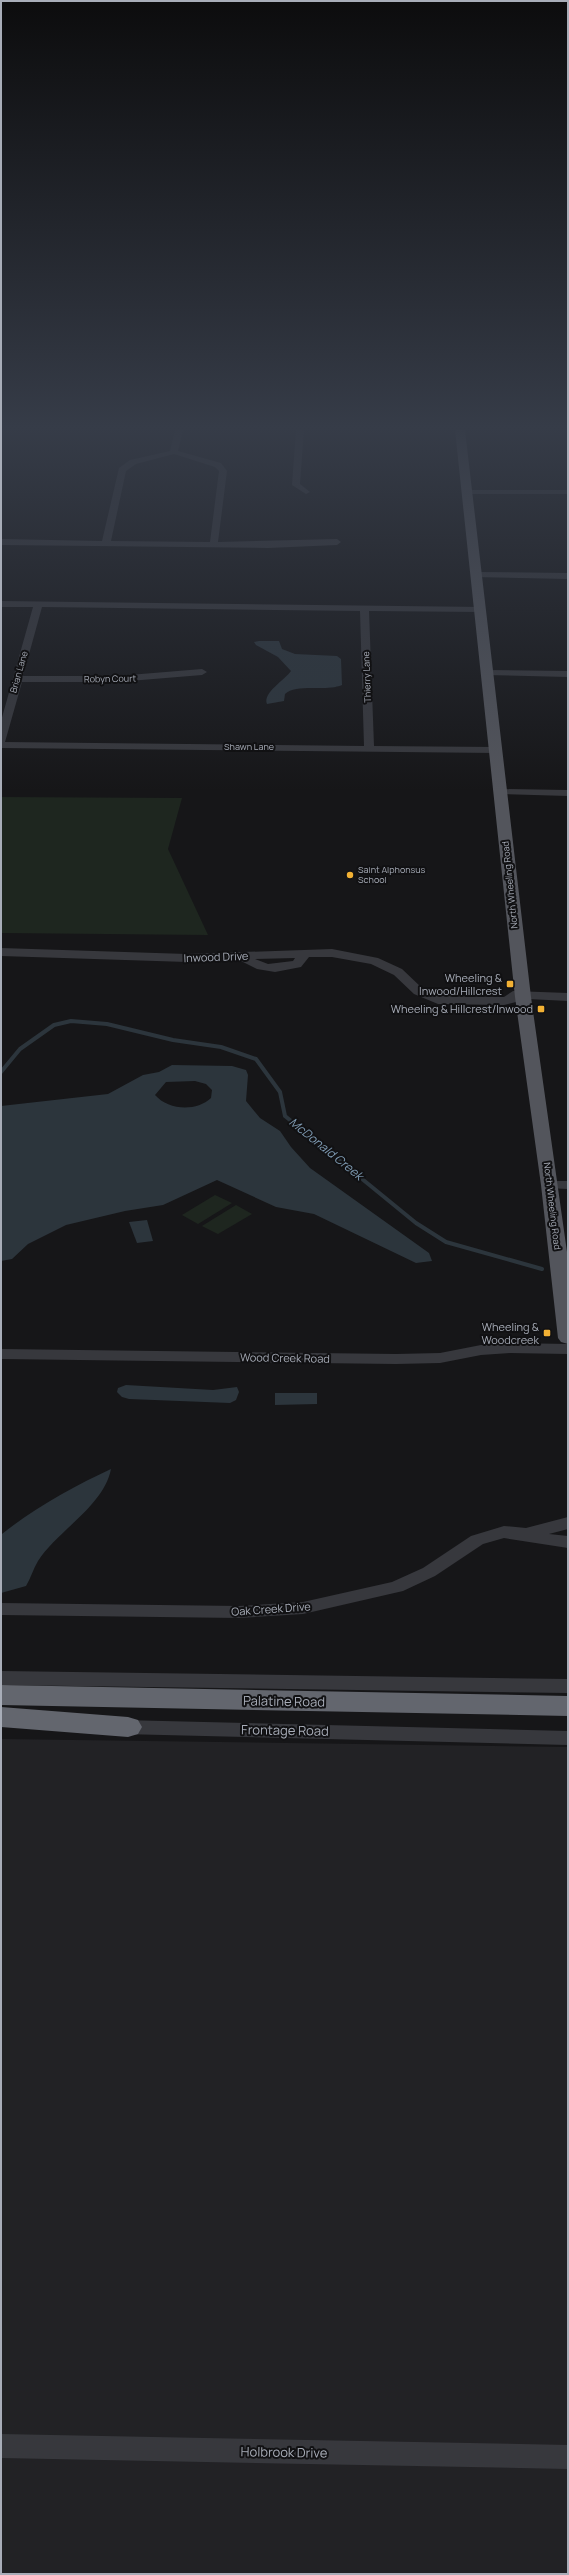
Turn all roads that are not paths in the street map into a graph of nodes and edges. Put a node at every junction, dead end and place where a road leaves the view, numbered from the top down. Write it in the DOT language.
graph roads {
  1 [pos="473,550"];
  2 [pos="476,575"];
  3 [pos="568,576"];
  4 [pos="1,604"];
  5 [pos="38,604"];
  6 [pos="364,607"];
  7 [pos="480,608"];
  8 [pos="202,672"];
  9 [pos="487,673"];
  10 [pos="568,674"];
  11 [pos="17,679"];
  12 [pos="1,740"];
  13 [pos="1,745"];
  14 [pos="369,748"];
  15 [pos="496,750"];
  16 [pos="501,792"];
  17 [pos="568,793"];
  18 [pos="1,952"];
  19 [pos="522,997"];
  20 [pos="568,997"];
  21 [pos="559,1185"];
  22 [pos="568,1338"];
  23 [pos="568,1349"];
  24 [pos="1,1354"];
  25 [pos="568,1524"];
  26 [pos="526,1534"];
  27 [pos="568,1542"];
  28 [pos="1,1609"];
  29 [pos="1,1678"];
  30 [pos="568,1686"];
  31 [pos="1,1695"];
  32 [pos="568,1706"];
  33 [pos="1,1710"];
  34 [pos="1,1717"];
  35 [pos="568,1719"];
  36 [pos="1,1726"];
  37 [pos="128,1727"];
  38 [pos="568,1738"];
  39 [pos="1,2446"];
  40 [pos="568,2457"];
  1 -- 2 [label="main road, North Wheeling Road"];
  2 -- 3 [label="street"];
  2 -- 7 [label="main road, North Wheeling Road"];
  4 -- 5 [label="street"];
  5 -- 6 [label="street"];
  5 -- 11 [label="street, Brian Lane"];
  6 -- 7 [label="street"];
  6 -- 14 [label="street, Thierry Lane"];
  7 -- 9 [label="main road, North Wheeling Road"];
  8 -- 11 [label="street, Robyn Court"];
  9 -- 10 [label="street"];
  9 -- 15 [label="main road, North Wheeling Road"];
  11 -- 12 [label="street, Brian Lane"];
  13 -- 14 [label="street, Shawn Lane"];
  14 -- 15 [label="street, Shawn Lane"];
  15 -- 16 [label="main road, North Wheeling Road"];
  16 -- 17 [label="street"];
  16 -- 19 [label="main road, North Wheeling Road"];
  18 -- 19 [label="street, Inwood Drive"];
  19 -- 20 [label="street"];
  19 -- 21 [label="main road, North Wheeling Road"];
  21 -- 22 [label="main road, North Wheeling Road"];
  23 -- 24 [label="street, Wood Creek Road"];
  25 -- 26 [label="street, Oak Creek Drive"];
  26 -- 27 [label="street, Oak Creek Drive"];
  26 -- 28 [label="street, Oak Creek Drive"];
  29 -- 30 [label="street"];
  31 -- 32 [label="highway, Palatine Road"];
  33 -- 35 [label="highway, Palatine Road"];
  34 -- 37 [label="highway"];
  36 -- 37 [label="street, Frontage Road"];
  37 -- 38 [label="street, Frontage Road"];
  39 -- 40 [label="street, Holbrook Drive"];
}
